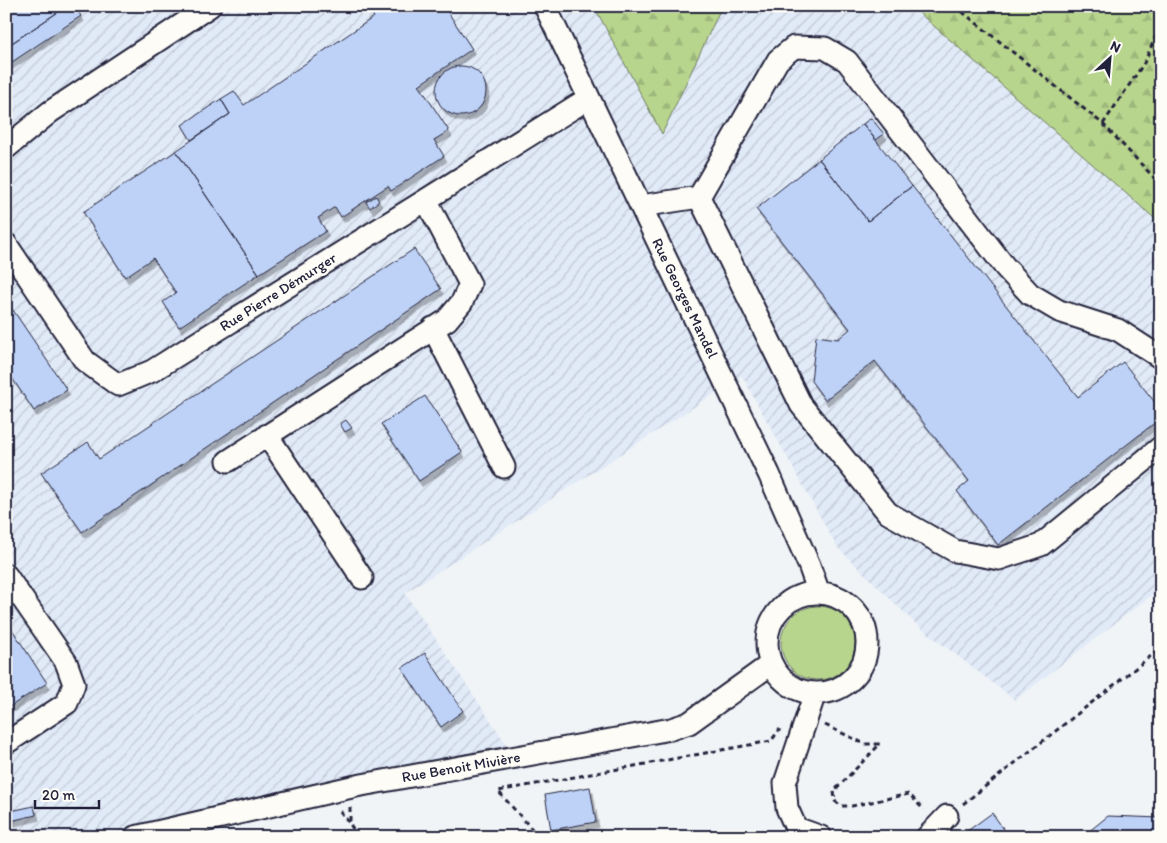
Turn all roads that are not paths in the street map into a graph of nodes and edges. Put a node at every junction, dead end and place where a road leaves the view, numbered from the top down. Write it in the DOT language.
graph roads {
  1 [pos="545,6"];
  2 [pos="201,9"];
  3 [pos="589,98"];
  4 [pos="6,148"];
  5 [pos="699,198"];
  6 [pos="426,200"];
  7 [pos="641,206"];
  8 [pos="6,244"];
  9 [pos="433,328"];
  10 [pos="1161,358"];
  11 [pos="267,435"];
  12 [pos="1161,447"];
  13 [pos="228,461"];
  14 [pos="504,468"];
  15 [pos="6,575"];
  16 [pos="362,578"];
  17 [pos="819,593"];
  18 [pos="771,664"];
  19 [pos="815,693"];
  20 [pos="6,743"];
  21 [pos="135,837"];
  22 [pos="820,837"];
  1 -- 3 [label="street, Rue Georges Mandel"];
  2 -- 4 [label="street"];
  3 -- 6 [label="street, Rue Pierre Démurger"];
  3 -- 7 [label="street, Rue Georges Mandel"];
  5 -- 7 [label="street"];
  5 -- 10 [label="street"];
  5 -- 12 [label="street"];
  6 -- 8 [label="street, Rue Pierre Démurger"];
  6 -- 9 [label="street"];
  7 -- 17 [label="street, Rue Georges Mandel"];
  9 -- 11 [label="street"];
  9 -- 14 [label="street"];
  11 -- 13 [label="street"];
  11 -- 16 [label="street"];
  15 -- 20 [label="street"];
  17 -- 18 [label="street"];
  17 -- 19 [label="street"];
  18 -- 19 [label="street"];
  18 -- 21 [label="street, Rue Benoit Mivière"];
  19 -- 22 [label="street"];
}
